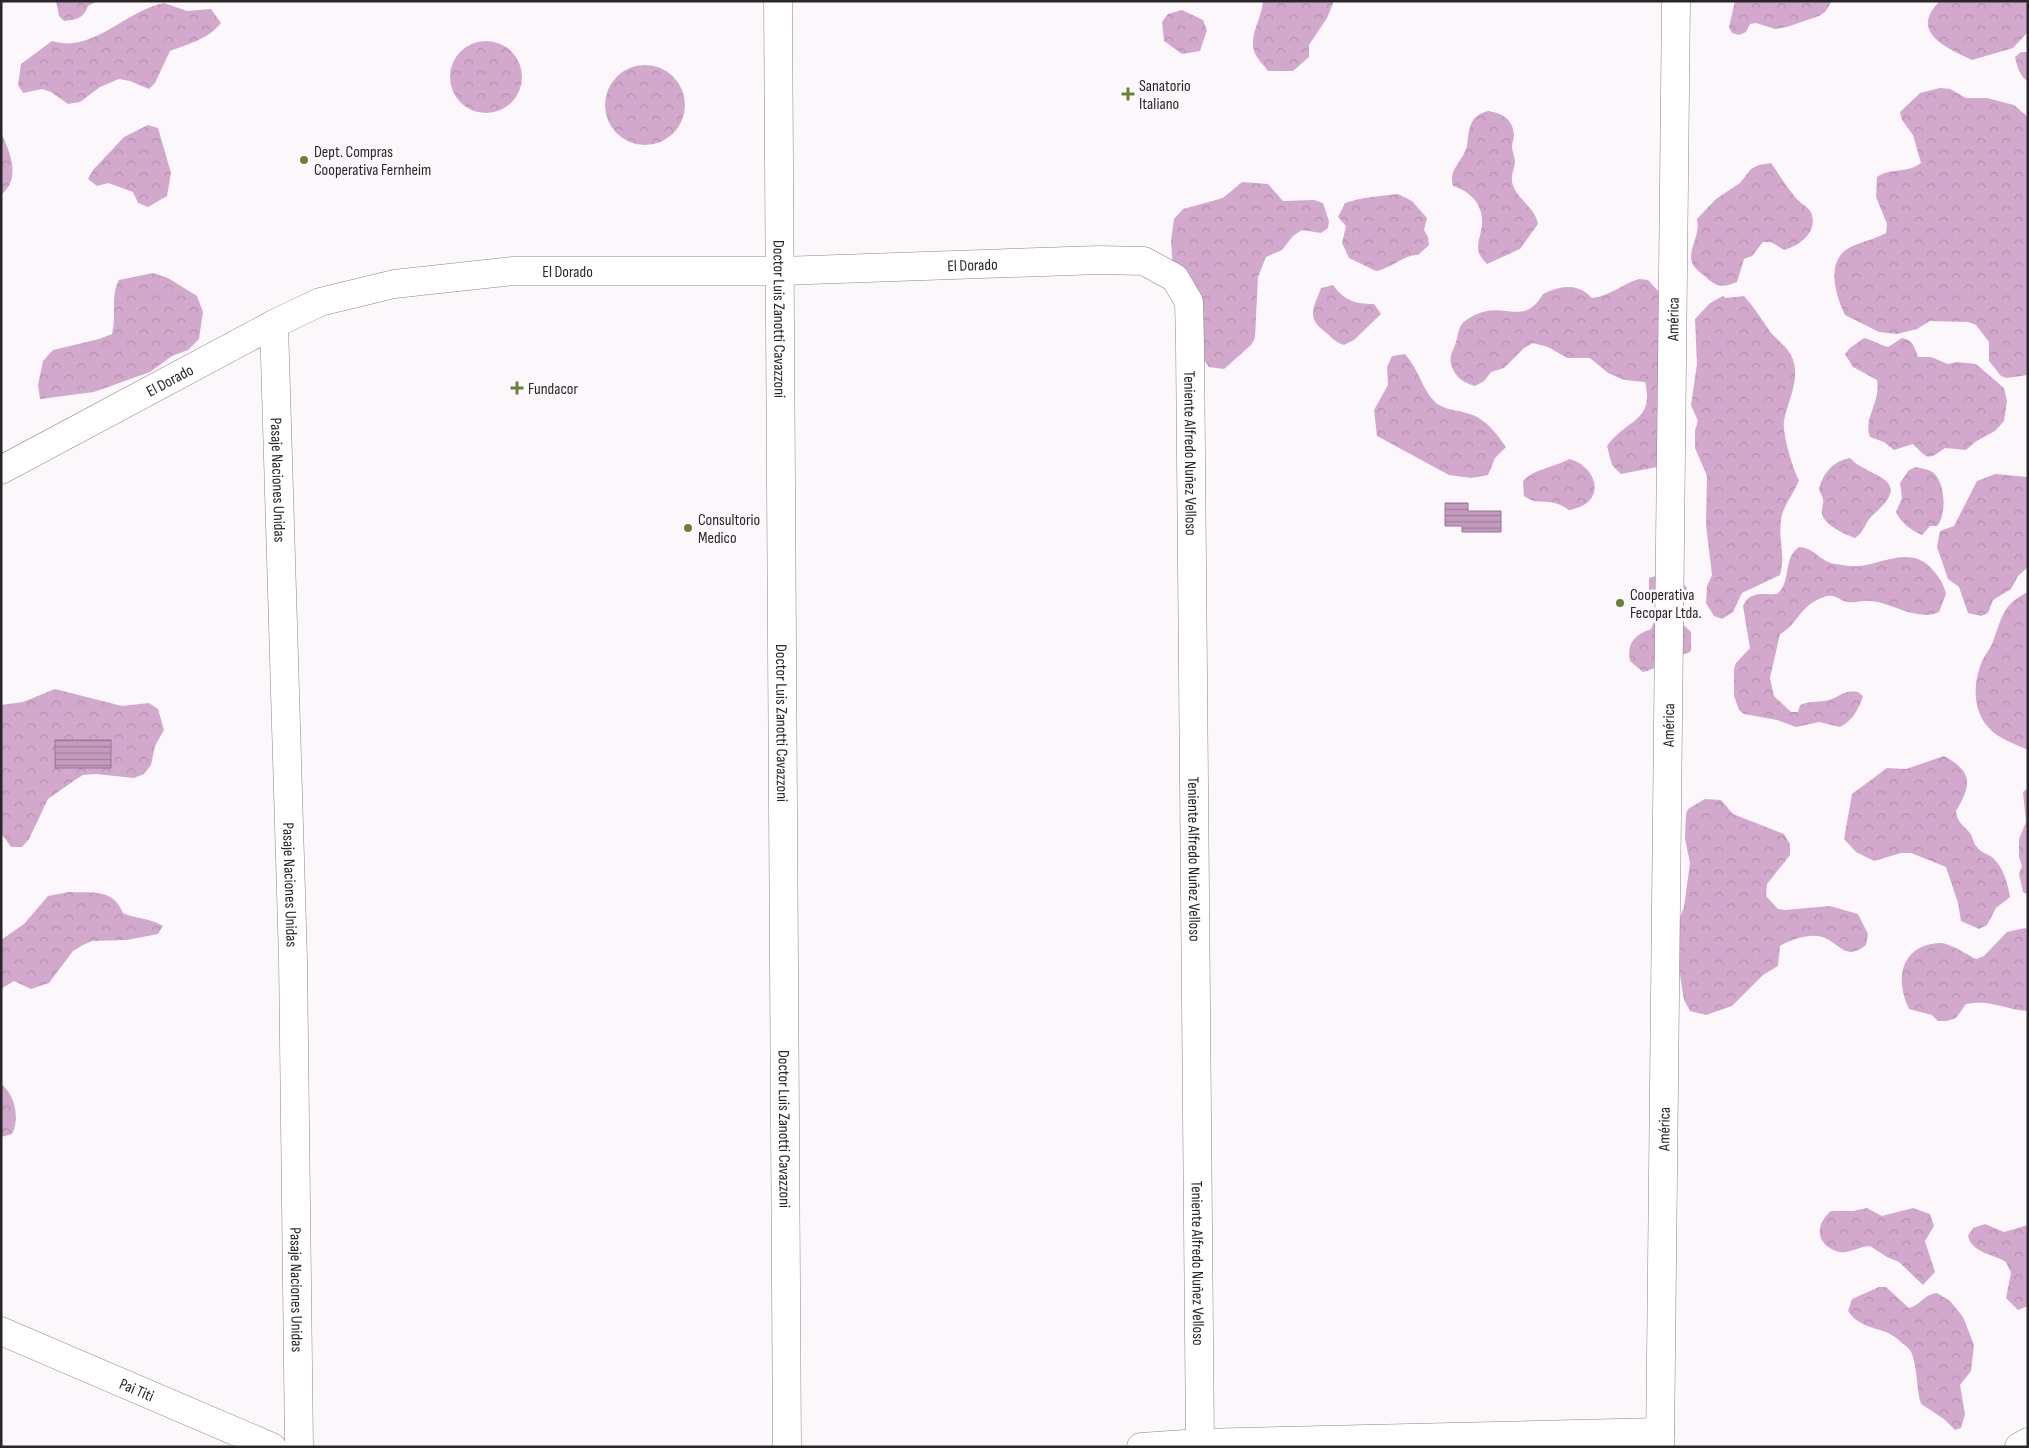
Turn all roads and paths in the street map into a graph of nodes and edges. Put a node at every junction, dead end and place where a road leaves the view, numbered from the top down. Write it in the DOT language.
graph roads {
  1 [pos="778,1"];
  2 [pos="1676,1"];
  3 [pos="781,271"];
  4 [pos="1175,278"];
  5 [pos="274,324"];
  6 [pos="1,470"];
  7 [pos="1,1331"];
  8 [pos="1660,1439"];
  9 [pos="2028,1442"];
  10 [pos="1200,1443"];
  11 [pos="272,1447"];
  12 [pos="299,1447"];
  13 [pos="786,1447"];
  14 [pos="1141,1447"];
  15 [pos="2019,1447"];
  1 -- 3 [label="street, Doctor Luis Zanotti Cavazzoni"];
  2 -- 8 [label="street, América"];
  3 -- 4 [label="street, El Dorado"];
  3 -- 5 [label="street, El Dorado"];
  3 -- 13 [label="street, Doctor Luis Zanotti Cavazzoni"];
  4 -- 10 [label="street, Teniente Alfredo Nuñez Velloso"];
  5 -- 6 [label="street, El Dorado"];
  5 -- 12 [label="street, Pasaje Naciones Unidas"];
  7 -- 11 [label="street, Pai Titi"];
  8 -- 10 [label="street"];
  9 -- 15 [label="street"];
  10 -- 14 [label="street"];
}
